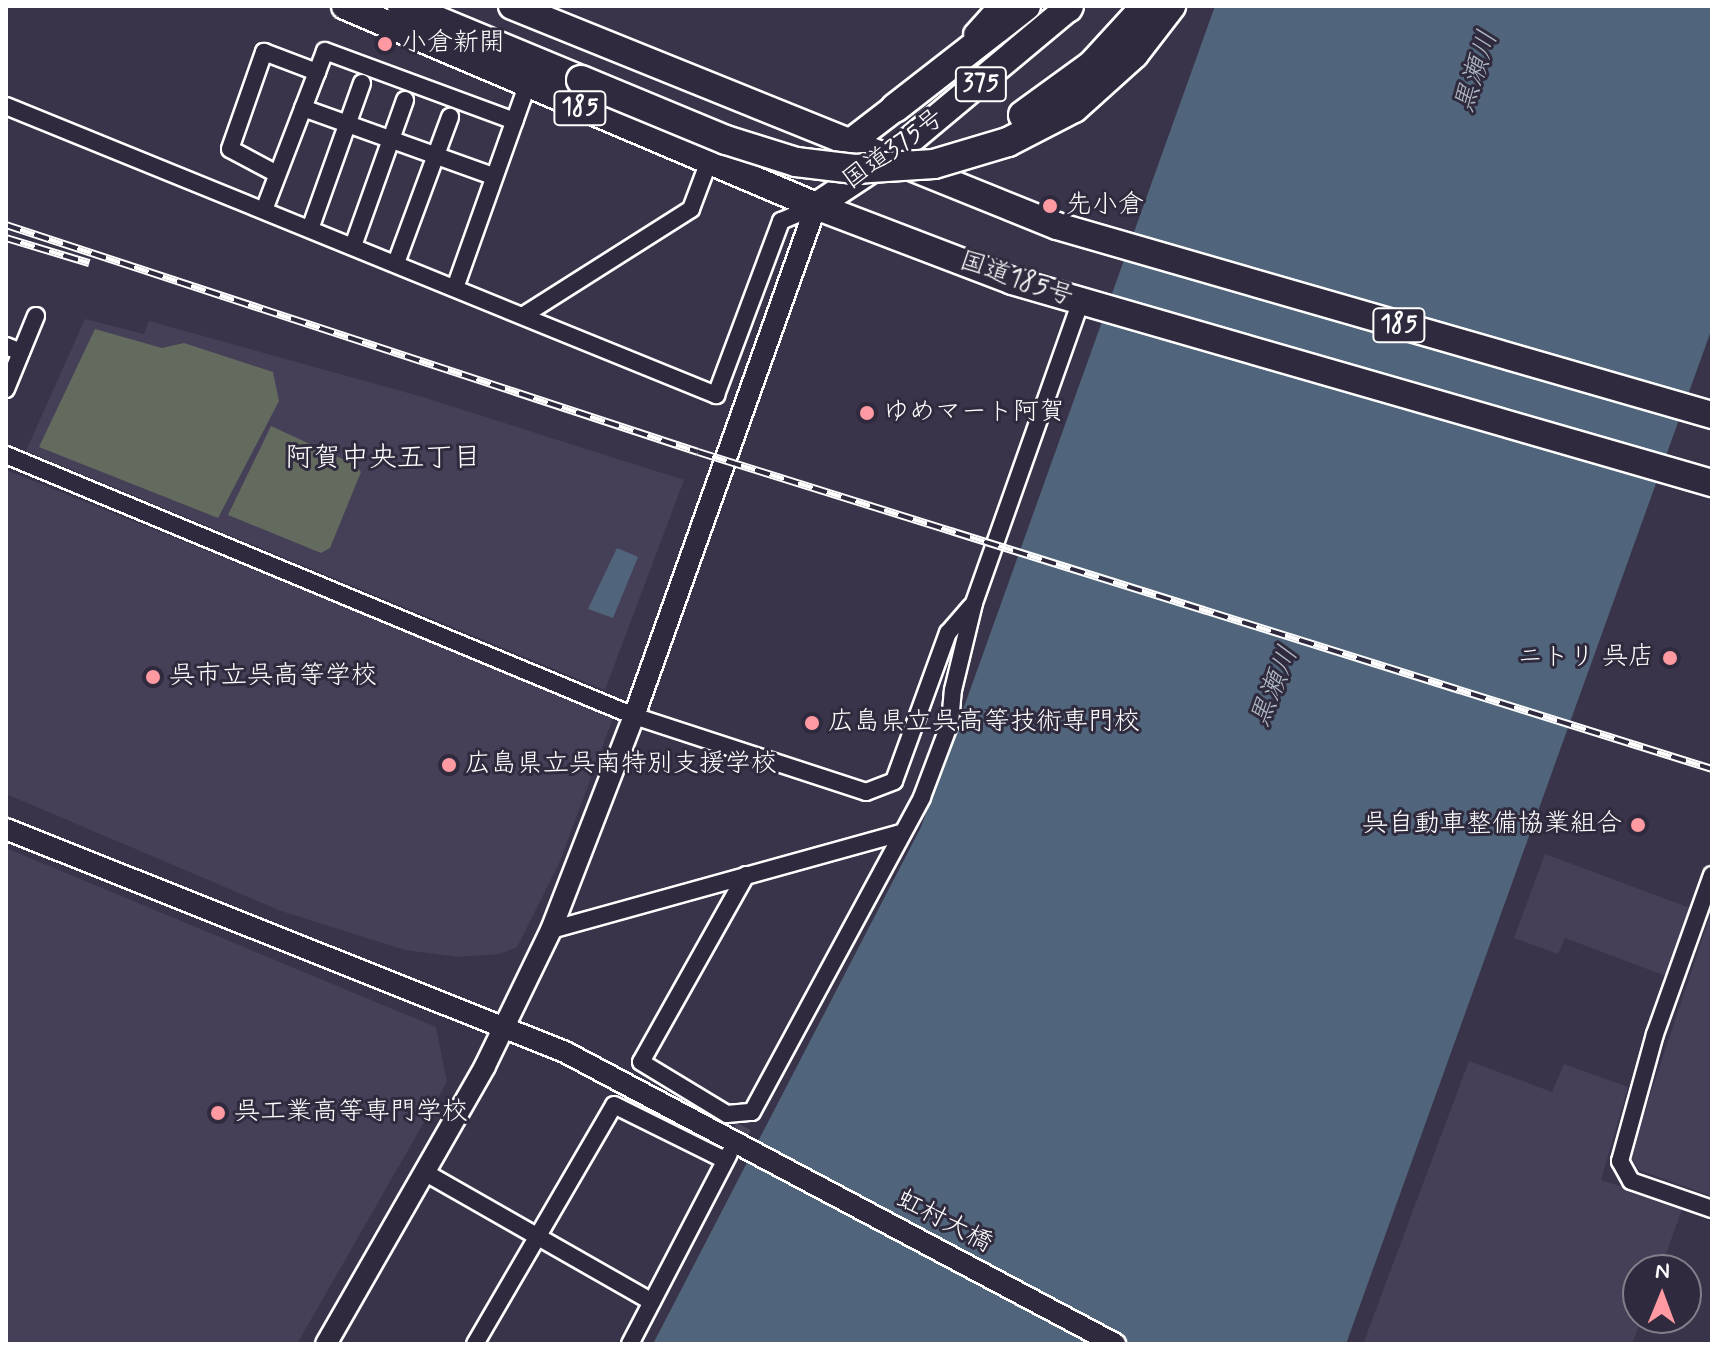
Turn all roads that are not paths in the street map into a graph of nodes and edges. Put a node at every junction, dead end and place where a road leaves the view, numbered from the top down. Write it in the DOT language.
graph roads {
  1 [pos="345,6"];
  2 [pos="402,6"];
  3 [pos="447,6"];
  4 [pos="512,6"];
  5 [pos="999,6"];
  6 [pos="1026,6"];
  7 [pos="1146,6"];
  8 [pos="1171,6"];
  9 [pos="1069,7"];
  10 [pos="317,72"];
  11 [pos="584,72"];
  12 [pos="362,83"];
  13 [pos="527,86"];
  14 [pos="405,100"];
  15 [pos="6,106"];
  16 [pos="303,108"];
  17 [pos="895,108"];
  18 [pos="450,117"];
  19 [pos="514,121"];
  20 [pos="348,124"];
  21 [pos="390,140"];
  22 [pos="852,141"];
  23 [pos="436,157"];
  24 [pos="890,157"];
  25 [pos="709,161"];
  26 [pos="277,174"];
  27 [pos="493,176"];
  28 [pos="816,206"];
  29 [pos="264,210"];
  30 [pos="310,229"];
  31 [pos="353,246"];
  32 [pos="396,263"];
  33 [pos="455,288"];
  34 [pos="1089,305"];
  35 [pos="524,315"];
  36 [pos="36,316"];
  37 [pos="14,349"];
  38 [pos="6,389"];
  39 [pos="1707,411"];
  40 [pos="6,455"];
  41 [pos="1712,483"];
  42 [pos="974,603"];
  43 [pos="634,716"];
  44 [pos="6,829"];
  45 [pos="900,833"];
  46 [pos="746,875"];
  47 [pos="1712,875"];
  48 [pos="551,930"];
  49 [pos="505,1028"];
  50 [pos="740,1140"];
  51 [pos="426,1173"];
  52 [pos="1712,1209"];
  53 [pos="538,1239"];
  54 [pos="652,1302"];
  55 [pos="326,1344"];
  56 [pos="475,1344"];
  57 [pos="630,1344"];
  58 [pos="1115,1344"];
  1 -- 13 [label="highway, 国道185号 / 185"];
  2 -- 11 [label="highway"];
  3 -- 11 [label="highway"];
  4 -- 22 [label="highway, 185"];
  5 -- 17 [label="street"];
  6 -- 17 [label="highway"];
  7 -- 11 [label="highway, bridge"];
  8 -- 11 [label="highway, bridge"];
  9 -- 24 [label="highway, 国道375号 / 375"];
  10 -- 16 [label="street"];
  10 -- 19 [label="street"];
  10 -- 26 [label="street"];
  12 -- 20 [label="street"];
  13 -- 19 [label="street"];
  13 -- 25 [label="highway, 国道185号 / 185"];
  14 -- 21 [label="street"];
  15 -- 29 [label="street"];
  16 -- 20 [label="street"];
  16 -- 26 [label="street"];
  17 -- 22 [label="highway, 国道375号"];
  18 -- 23 [label="street"];
  19 -- 27 [label="street"];
  20 -- 21 [label="street"];
  20 -- 30 [label="street"];
  21 -- 23 [label="street"];
  21 -- 31 [label="street"];
  22 -- 24 [label="highway, 185"];
  22 -- 28 [label="highway, 国道375号"];
  23 -- 27 [label="street"];
  23 -- 32 [label="street"];
  24 -- 28 [label="highway, 国道375号 / 375"];
  24 -- 39 [label="highway, 185"];
  25 -- 28 [label="highway, 国道185号 / 185"];
  25 -- 35 [label="street"];
  26 -- 29 [label="street"];
  27 -- 33 [label="street"];
  28 -- 34 [label="highway, 国道185号 / 185"];
  28 -- 35 [label="street"];
  28 -- 43 [label="street"];
  29 -- 30 [label="street"];
  30 -- 31 [label="street"];
  31 -- 32 [label="street"];
  32 -- 33 [label="street"];
  33 -- 35 [label="street"];
  34 -- 41 [label="highway, 国道185号 / 185"];
  34 -- 42 [label="street"];
  36 -- 37 [label="street"];
  37 -- 38 [label="street"];
  40 -- 43 [label="street"];
  42 -- 43 [label="street"];
  42 -- 45 [label="street"];
  43 -- 48 [label="street"];
  44 -- 49 [label="street, 虹村大橋"];
  45 -- 46 [label="street"];
  45 -- 50 [label="street"];
  46 -- 48 [label="street"];
  46 -- 50 [label="street"];
  47 -- 52 [label="street"];
  48 -- 49 [label="street"];
  49 -- 50 [label="street, 虹村大橋"];
  49 -- 51 [label="street"];
  50 -- 53 [label="street"];
  50 -- 54 [label="street"];
  50 -- 58 [label="street, 虹村大橋"];
  51 -- 53 [label="street"];
  51 -- 55 [label="street"];
  53 -- 54 [label="street"];
  53 -- 56 [label="street"];
  54 -- 57 [label="street"];
}
